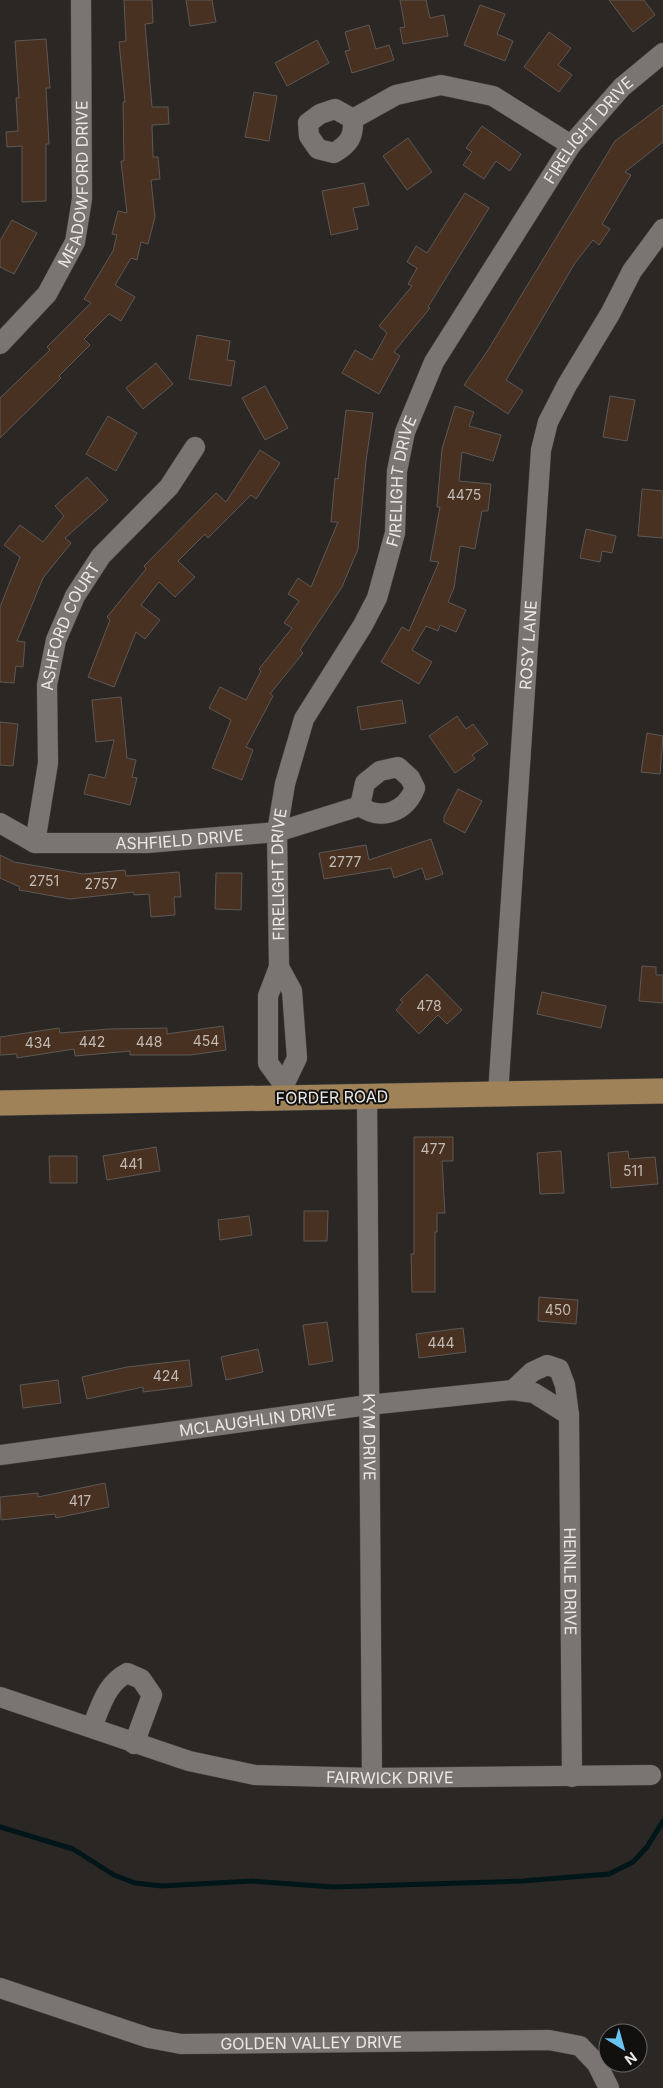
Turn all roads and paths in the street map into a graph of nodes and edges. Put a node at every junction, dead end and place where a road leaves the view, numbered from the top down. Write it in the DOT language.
graph roads {
  1 [pos="81,0"];
  2 [pos="663,53"];
  3 [pos="353,119"];
  4 [pos="571,145"];
  5 [pos="663,229"];
  6 [pos="0,344"];
  7 [pos="195,447"];
  8 [pos="360,806"];
  9 [pos="0,823"];
  10 [pos="277,832"];
  11 [pos="34,843"];
  12 [pos="279,967"];
  13 [pos="284,1091"];
  14 [pos="663,1091"];
  15 [pos="498,1094"];
  16 [pos="367,1096"];
  17 [pos="0,1103"];
  18 [pos="513,1390"];
  19 [pos="368,1405"];
  20 [pos="569,1415"];
  21 [pos="0,1455"];
  22 [pos="0,1698"];
  23 [pos="92,1727"];
  24 [pos="134,1744"];
  25 [pos="651,1775"];
  26 [pos="572,1777"];
  27 [pos="372,1778"];
  28 [pos="0,1988"];
  29 [pos="609,2088"];
  1 -- 6 [label="street, MEADOWFORD DRIVE"];
  2 -- 4 [label="street, FIRELIGHT DRIVE"];
  3 -- 4 [label="street"];
  4 -- 10 [label="street, FIRELIGHT DRIVE"];
  5 -- 15 [label="street, ROSY LANE"];
  7 -- 11 [label="street, ASHFORD COURT"];
  8 -- 10 [label="street, ASHFIELD DRIVE"];
  9 -- 11 [label="street"];
  10 -- 11 [label="street, ASHFIELD DRIVE"];
  10 -- 12 [label="street, FIRELIGHT DRIVE"];
  12 -- 13 [label="street, FIRELIGHT DRIVE"];
  12 -- 13 [label="street, FIRELIGHT DRIVE"];
  13 -- 16 [label="main road, FORDER ROAD"];
  13 -- 17 [label="main road, FORDER ROAD"];
  14 -- 15 [label="main road, FORDER ROAD"];
  15 -- 16 [label="main road, FORDER ROAD"];
  16 -- 19 [label="street, KYM DRIVE"];
  18 -- 19 [label="street, MCLAUGHLIN DRIVE"];
  18 -- 20 [label="street, MCLAUGHLIN DRIVE"];
  18 -- 20 [label="street, HEINLE DRIVE"];
  19 -- 21 [label="street, MCLAUGHLIN DRIVE"];
  19 -- 27 [label="street, KYM DRIVE"];
  20 -- 26 [label="street, HEINLE DRIVE"];
  22 -- 23 [label="street, FAIRWICK DRIVE"];
  23 -- 24 [label="street, FAIRWICK DRIVE"];
  23 -- 24 [label="street"];
  24 -- 27 [label="street, FAIRWICK DRIVE"];
  25 -- 26 [label="street, FAIRWICK DRIVE"];
  26 -- 27 [label="street, FAIRWICK DRIVE"];
  28 -- 29 [label="street, GOLDEN VALLEY DRIVE"];
}
